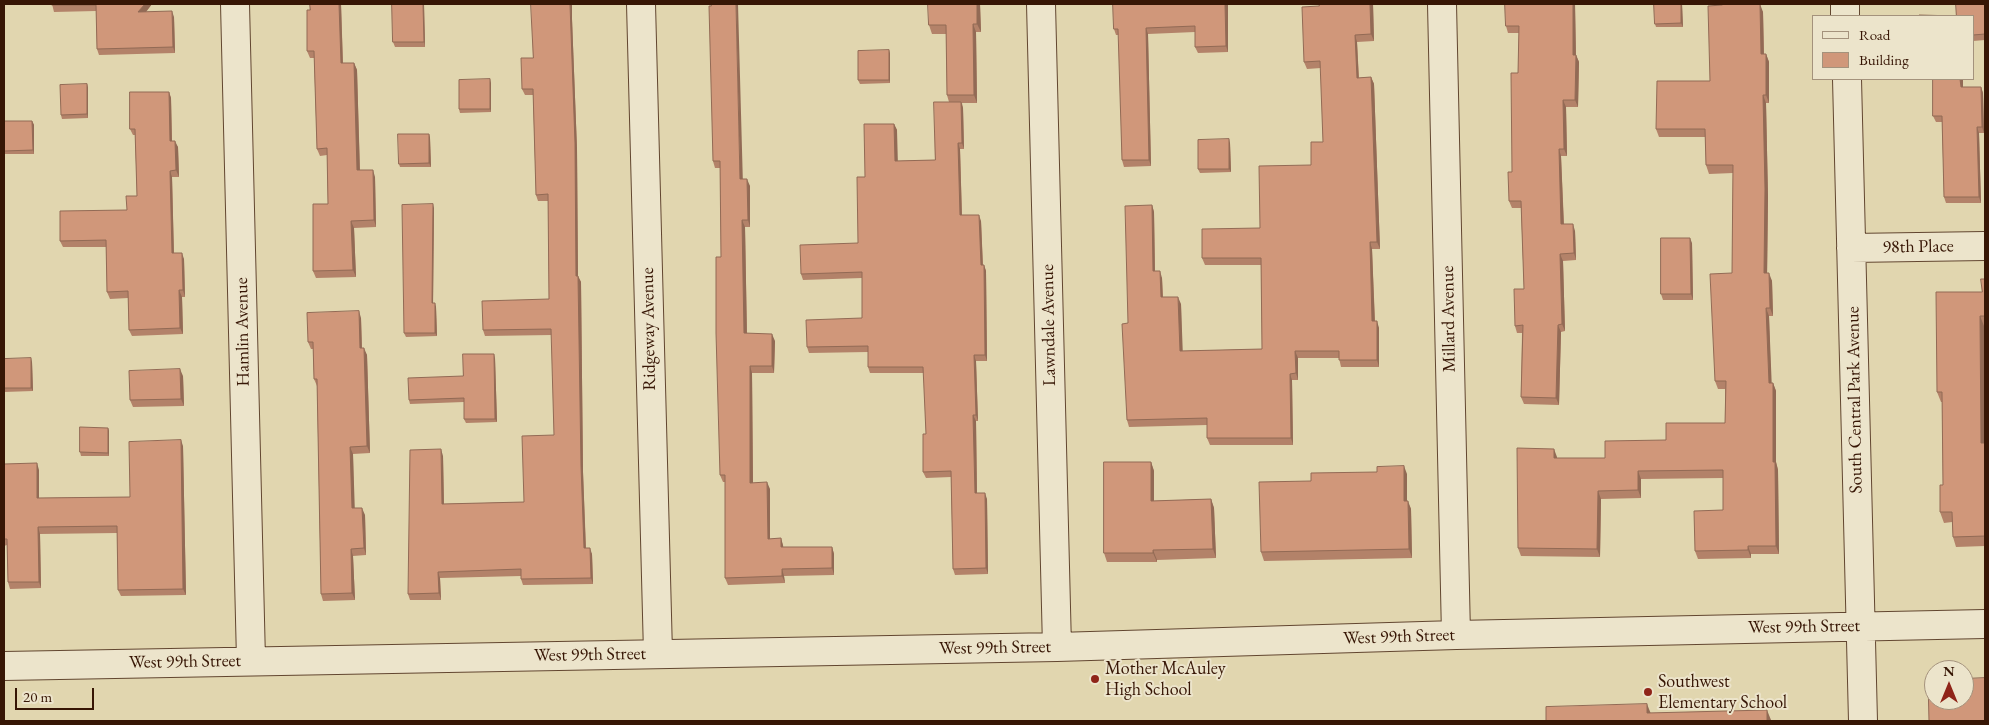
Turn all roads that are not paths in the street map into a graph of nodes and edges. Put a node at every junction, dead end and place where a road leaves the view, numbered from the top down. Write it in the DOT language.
graph roads {
  1 [pos="235,4"];
  2 [pos="641,4"];
  3 [pos="1041,4"];
  4 [pos="1442,4"];
  5 [pos="1847,80"];
  6 [pos="1985,246"];
  7 [pos="1851,248"];
  8 [pos="1985,624"];
  9 [pos="1861,626"];
  10 [pos="1456,635"];
  11 [pos="1057,647"];
  12 [pos="658,653"];
  13 [pos="251,660"];
  14 [pos="4,666"];
  15 [pos="1863,721"];
  1 -- 13 [label="street, Hamlin Avenue"];
  2 -- 12 [label="street, Ridgeway Avenue"];
  3 -- 11 [label="street, Lawndale Avenue"];
  4 -- 10 [label="street, Millard Avenue"];
  5 -- 7 [label="street, South Central Park Avenue"];
  6 -- 7 [label="street, 98th Place"];
  7 -- 9 [label="street, South Central Park Avenue"];
  8 -- 9 [label="street, West 99th Street"];
  9 -- 10 [label="street, West 99th Street"];
  9 -- 15 [label="street, South Central Park Avenue"];
  10 -- 11 [label="street, West 99th Street"];
  11 -- 12 [label="street, West 99th Street"];
  12 -- 13 [label="street, West 99th Street"];
  13 -- 14 [label="street, West 99th Street"];
}
